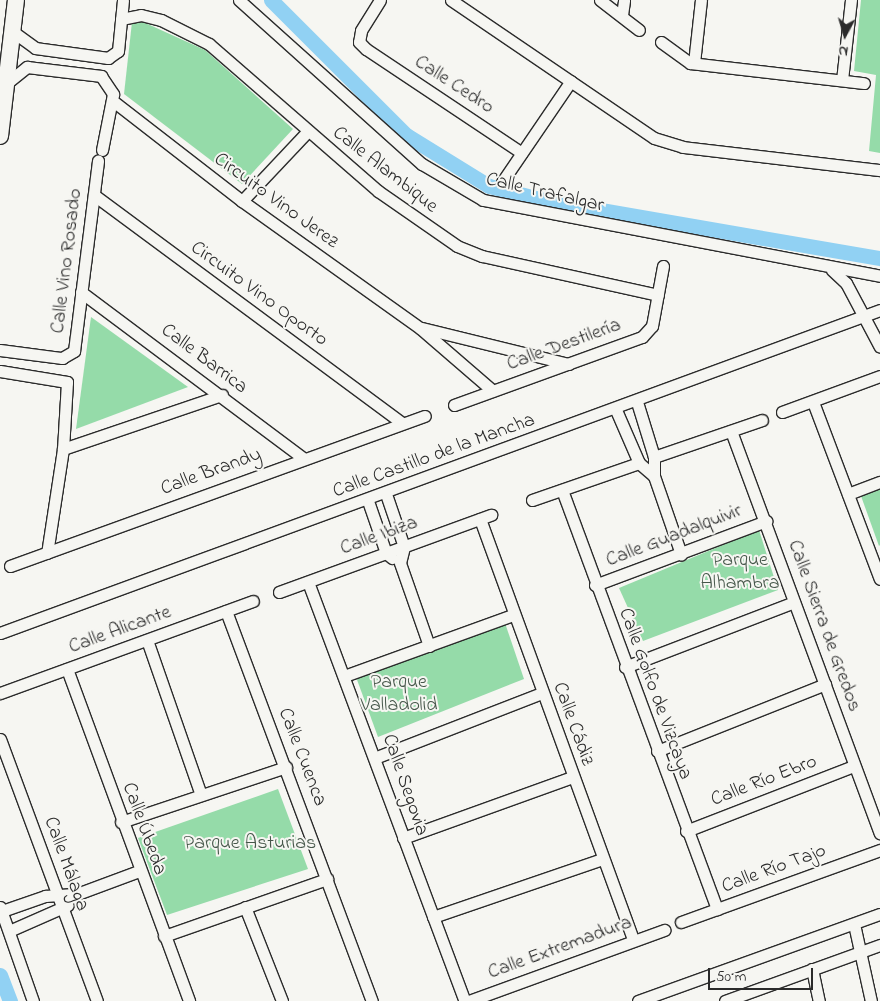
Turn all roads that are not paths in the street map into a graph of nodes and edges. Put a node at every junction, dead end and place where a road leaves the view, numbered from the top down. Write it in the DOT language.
graph roads {
  1 [pos="123,0"];
  2 [pos="239,0"];
  3 [pos="380,0"];
  4 [pos="451,0"];
  5 [pos="600,0"];
  6 [pos="624,0"];
  7 [pos="701,0"];
  8 [pos="851,0"];
  9 [pos="10,4"];
  10 [pos="622,16"];
  11 [pos="121,19"];
  12 [pos="639,30"];
  13 [pos="12,31"];
  14 [pos="661,42"];
  15 [pos="54,52"];
  16 [pos="694,63"];
  17 [pos="52,69"];
  18 [pos="842,80"];
  19 [pos="571,81"];
  20 [pos="7,83"];
  21 [pos="864,83"];
  22 [pos="114,101"];
  23 [pos="307,132"];
  24 [pos="0,136"];
  25 [pos="522,153"];
  26 [pos="880,170"];
  27 [pos="502,182"];
  28 [pos="94,195"];
  29 [pos="242,201"];
  30 [pos="663,266"];
  31 [pos="832,270"];
  32 [pos="880,276"];
  33 [pos="80,292"];
  34 [pos="658,295"];
  35 [pos="880,310"];
  36 [pos="863,316"];
  37 [pos="420,328"];
  38 [pos="880,348"];
  39 [pos="4,350"];
  40 [pos="569,364"];
  41 [pos="2,371"];
  42 [pos="880,376"];
  43 [pos="492,391"];
  44 [pos="222,396"];
  45 [pos="637,402"];
  46 [pos="813,402"];
  47 [pos="454,405"];
  48 [pos="616,410"];
  49 [pos="782,412"];
  50 [pos="425,416"];
  51 [pos="762,420"];
  52 [pos="402,423"];
  53 [pos="731,431"];
  54 [pos="63,449"];
  55 [pos="654,457"];
  56 [pos="303,458"];
  57 [pos="639,462"];
  58 [pos="654,476"];
  59 [pos="880,482"];
  60 [pos="562,490"];
  61 [pos="386,494"];
  62 [pos="848,494"];
  63 [pos="532,500"];
  64 [pos="368,501"];
  65 [pos="485,517"];
  66 [pos="766,521"];
  67 [pos="404,547"];
  68 [pos="47,553"];
  69 [pos="386,553"];
  70 [pos="681,554"];
  71 [pos="400,563"];
  72 [pos="10,566"];
  73 [pos="879,574"];
  74 [pos="308,582"];
  75 [pos="596,585"];
  76 [pos="279,592"];
  77 [pos="253,601"];
  78 [pos="794,602"];
  79 [pos="226,611"];
  80 [pos="513,615"];
  81 [pos="0,633"];
  82 [pos="147,640"];
  83 [pos="429,646"];
  84 [pos="625,666"];
  85 [pos="67,669"];
  86 [pos="347,675"];
  87 [pos="825,684"];
  88 [pos="0,693"];
  89 [pos="542,693"];
  90 [pos="0,739"];
  91 [pos="657,751"];
  92 [pos="376,757"];
  93 [pos="854,766"];
  94 [pos="286,767"];
  95 [pos="572,777"];
  96 [pos="201,795"];
  97 [pos="121,822"];
  98 [pos="686,831"];
  99 [pos="880,833"];
  100 [pos="403,838"];
  101 [pos="880,850"];
  102 [pos="602,859"];
  103 [pos="139,871"];
  104 [pos="327,879"];
  105 [pos="56,893"];
  106 [pos="77,894"];
  107 [pos="245,907"];
  108 [pos="1,909"];
  109 [pos="717,909"];
  110 [pos="63,910"];
  111 [pos="880,914"];
  112 [pos="433,917"];
  113 [pos="681,922"];
  114 [pos="854,924"];
  115 [pos="664,930"];
  116 [pos="9,931"];
  117 [pos="164,936"];
  118 [pos="633,940"];
  119 [pos="880,945"];
  120 [pos="860,952"];
  121 [pos="812,969"];
  122 [pos="33,1001"];
  123 [pos="97,1001"];
  124 [pos="188,1001"];
  125 [pos="282,1001"];
  126 [pos="372,1001"];
  127 [pos="467,1001"];
  128 [pos="638,1001"];
  129 [pos="726,1001"];
  130 [pos="820,1001"];
  131 [pos="871,1001"];
  1 -- 11 [label="street"];
  2 -- 31 [label="street, Calle Trafalgar"];
  3 -- 25 [label="street, Calle Cedro"];
  4 -- 19 [label="street"];
  5 -- 10 [label="street"];
  6 -- 10 [label="street"];
  7 -- 16 [label="street"];
  8 -- 18 [label="street"];
  9 -- 13 [label="street"];
  10 -- 12 [label="street"];
  11 -- 15 [label="street"];
  11 -- 23 [label="street, Calle Alambique"];
  13 -- 15 [label="street"];
  13 -- 20 [label="street"];
  14 -- 16 [label="street"];
  15 -- 17 [label="street"];
  16 -- 18 [label="street"];
  17 -- 20 [label="street"];
  17 -- 22 [label="street"];
  18 -- 21 [label="street"];
  19 -- 25 [label="street"];
  19 -- 26 [label="street"];
  20 -- 24 [label="street"];
  22 -- 28 [label="street, Calle Vino Rosado"];
  22 -- 29 [label="street, Circuito Vino Jerez"];
  23 -- 29 [label="street"];
  23 -- 34 [label="street, Calle Alambique"];
  25 -- 27 [label="street"];
  28 -- 33 [label="street, Calle Vino Rosado"];
  28 -- 52 [label="street, Circuito Vino Oporto"];
  29 -- 37 [label="street, Circuito Vino Jerez"];
  30 -- 34 [label="street, Calle Destilería"];
  31 -- 32 [label="street, Calle Trafalgar"];
  31 -- 36 [label="street"];
  33 -- 39 [label="street, Calle Vino Rosado"];
  33 -- 44 [label="street, Calle Barrica"];
  34 -- 40 [label="street, Calle Destilería"];
  35 -- 36 [label="street, Calle Castillo de la Mancha"];
  36 -- 38 [label="street"];
  36 -- 45 [label="street, Calle Castillo de la Mancha"];
  37 -- 40 [label="street, Circuito Vino Jerez"];
  37 -- 43 [label="street, Circuito Vino Jerez"];
  39 -- 41 [label="street"];
  40 -- 43 [label="street, Calle Destilería"];
  41 -- 54 [label="street"];
  42 -- 46 [label="street"];
  43 -- 47 [label="street, Calle Destilería"];
  44 -- 54 [label="street"];
  44 -- 56 [label="street, Calle Barrica"];
  45 -- 48 [label="street, Calle Castillo de la Mancha"];
  45 -- 55 [label="street"];
  46 -- 49 [label="street"];
  46 -- 62 [label="street"];
  48 -- 57 [label="street"];
  48 -- 61 [label="street, Calle Castillo de la Mancha"];
  50 -- 52 [label="street, Calle Brandy"];
  51 -- 53 [label="street"];
  52 -- 56 [label="street, Calle Brandy"];
  53 -- 55 [label="street"];
  53 -- 66 [label="street, Calle Sierra de Gredos"];
  54 -- 68 [label="street"];
  55 -- 58 [label="street"];
  56 -- 68 [label="street, Calle Brandy"];
  57 -- 58 [label="street"];
  57 -- 60 [label="street"];
  58 -- 70 [label="street"];
  59 -- 62 [label="street"];
  60 -- 63 [label="street"];
  60 -- 75 [label="street, Calle Golfo de Vizcaya"];
  61 -- 64 [label="street, Calle Castillo de la Mancha"];
  61 -- 67 [label="street"];
  62 -- 73 [label="street"];
  64 -- 69 [label="street"];
  64 -- 81 [label="street, Calle Castillo de la Mancha"];
  65 -- 67 [label="street, Calle Ibiza"];
  65 -- 80 [label="street, Calle Cádiz"];
  66 -- 70 [label="street, Calle Guadalquivir"];
  66 -- 78 [label="street, Calle Sierra de Gredos"];
  67 -- 69 [label="street, Calle Ibiza"];
  67 -- 71 [label="street"];
  68 -- 72 [label="street, Calle Brandy"];
  69 -- 71 [label="street"];
  69 -- 74 [label="street, Calle Ibiza"];
  70 -- 75 [label="street, Calle Guadalquivir"];
  71 -- 83 [label="street"];
  74 -- 76 [label="street, Calle Ibiza"];
  74 -- 86 [label="street, Calle Segovia"];
  75 -- 84 [label="street, Calle Golfo de Vizcaya"];
  77 -- 79 [label="street, Calle Alicante"];
  78 -- 84 [label="street"];
  78 -- 87 [label="street, Calle Sierra de Gredos"];
  79 -- 82 [label="street, Calle Alicante"];
  79 -- 94 [label="street, Calle Cuenca"];
  80 -- 83 [label="street"];
  80 -- 89 [label="street, Calle Cádiz"];
  82 -- 85 [label="street, Calle Alicante"];
  82 -- 96 [label="street"];
  83 -- 86 [label="street"];
  84 -- 91 [label="street, Calle Golfo de Vizcaya"];
  85 -- 88 [label="street, Calle Alicante"];
  85 -- 97 [label="street, Calle Úbeda"];
  86 -- 92 [label="street, Calle Segovia"];
  87 -- 91 [label="street"];
  87 -- 93 [label="street, Calle Sierra de Gredos"];
  89 -- 92 [label="street"];
  89 -- 95 [label="street, Calle Cádiz"];
  90 -- 105 [label="street, Calle Málaga"];
  91 -- 98 [label="street, Calle Golfo de Vizcaya"];
  92 -- 100 [label="street, Calle Segovia"];
  93 -- 98 [label="street, Calle Río Ebro"];
  93 -- 99 [label="street, Calle Sierra de Gredos"];
  94 -- 96 [label="street"];
  94 -- 104 [label="street, Calle Cuenca"];
  95 -- 100 [label="street"];
  95 -- 102 [label="street, Calle Cádiz"];
  96 -- 97 [label="street"];
  97 -- 103 [label="street, Calle Úbeda"];
  98 -- 109 [label="street, Calle Golfo de Vizcaya"];
  100 -- 112 [label="street, Calle Segovia"];
  101 -- 109 [label="street, Calle Río Tajo"];
  102 -- 112 [label="street"];
  102 -- 118 [label="street, Calle Cádiz"];
  103 -- 106 [label="street"];
  103 -- 117 [label="street, Calle Úbeda"];
  104 -- 107 [label="street"];
  104 -- 126 [label="street, Calle Cuenca"];
  105 -- 106 [label="street"];
  105 -- 108 [label="street"];
  105 -- 110 [label="street, Calle Málaga"];
  106 -- 110 [label="street"];
  107 -- 117 [label="street"];
  107 -- 125 [label="street"];
  108 -- 116 [label="street"];
  109 -- 113 [label="street, Calle Río Tajo"];
  110 -- 116 [label="street"];
  110 -- 123 [label="street, Calle Málaga"];
  111 -- 114 [label="street"];
  112 -- 127 [label="street, Calle Segovia"];
  114 -- 120 [label="street"];
  114 -- 128 [label="street"];
  115 -- 118 [label="street, Calle Extremadura"];
  116 -- 122 [label="street"];
  117 -- 124 [label="street, Calle Úbeda"];
  118 -- 127 [label="street, Calle Extremadura"];
  119 -- 120 [label="street"];
  120 -- 121 [label="street"];
  120 -- 131 [label="street"];
  121 -- 129 [label="street"];
  121 -- 130 [label="street"];
}
